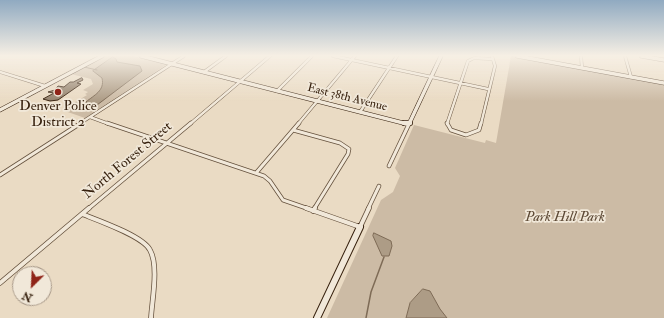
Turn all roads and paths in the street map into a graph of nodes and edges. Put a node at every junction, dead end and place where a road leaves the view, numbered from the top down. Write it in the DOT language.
graph roads {
  1 [pos="74,71"];
  2 [pos="161,71"];
  3 [pos="199,71"];
  4 [pos="252,71"];
  5 [pos="297,71"];
  6 [pos="343,71"];
  7 [pos="387,71"];
  8 [pos="402,71"];
  9 [pos="434,71"];
  10 [pos="464,71"];
  11 [pos="494,71"];
  12 [pos="597,71"];
  13 [pos="629,71"];
  14 [pos="0,72"];
  15 [pos="204,72"];
  16 [pos="431,77"];
  17 [pos="631,77"];
  18 [pos="240,81"];
  19 [pos="460,83"];
  20 [pos="664,83"];
  21 [pos="45,86"];
  22 [pos="488,89"];
  23 [pos="277,91"];
  24 [pos="317,101"];
  25 [pos="0,110"];
  26 [pos="360,112"];
  27 [pos="90,117"];
  28 [pos="409,124"];
  29 [pos="293,130"];
  30 [pos="167,143"];
  31 [pos="389,166"];
  32 [pos="256,173"];
  33 [pos="0,175"];
  34 [pos="379,186"];
  35 [pos="313,210"];
  36 [pos="82,214"];
  37 [pos="360,227"];
  38 [pos="0,283"];
  39 [pos="151,318"];
  40 [pos="317,318"];
  1 -- 21 [label="street"];
  2 -- 27 [label="street"];
  3 -- 15 [label="street, East 38th Avenue"];
  4 -- 18 [label="street, North Forest Street"];
  5 -- 23 [label="street"];
  6 -- 24 [label="street"];
  7 -- 26 [label="street"];
  8 -- 16 [label="street"];
  9 -- 16 [label="street"];
  10 -- 19 [label="street"];
  11 -- 22 [label="street"];
  12 -- 17 [label="street"];
  13 -- 17 [label="street"];
  14 -- 21 [label="street"];
  15 -- 18 [label="street, East 38th Avenue"];
  16 -- 19 [label="street"];
  16 -- 28 [label="street"];
  17 -- 20 [label="street"];
  18 -- 23 [label="street, East 38th Avenue"];
  18 -- 30 [label="street, North Forest Street"];
  19 -- 22 [label="street"];
  19 -- 22 [label="street"];
  21 -- 25 [label="street"];
  23 -- 24 [label="street, East 38th Avenue"];
  24 -- 26 [label="street, East 38th Avenue"];
  24 -- 29 [label="street"];
  26 -- 28 [label="street, East 38th Avenue"];
  27 -- 30 [label="street"];
  27 -- 33 [label="street"];
  28 -- 31 [label="street"];
  29 -- 32 [label="street"];
  29 -- 35 [label="street"];
  30 -- 32 [label="street"];
  30 -- 36 [label="street, North Forest Street"];
  32 -- 35 [label="street"];
  34 -- 37 [label="street"];
  35 -- 37 [label="street"];
  36 -- 38 [label="street, North Forest Street"];
  36 -- 39 [label="street"];
  37 -- 40 [label="street"];
}
